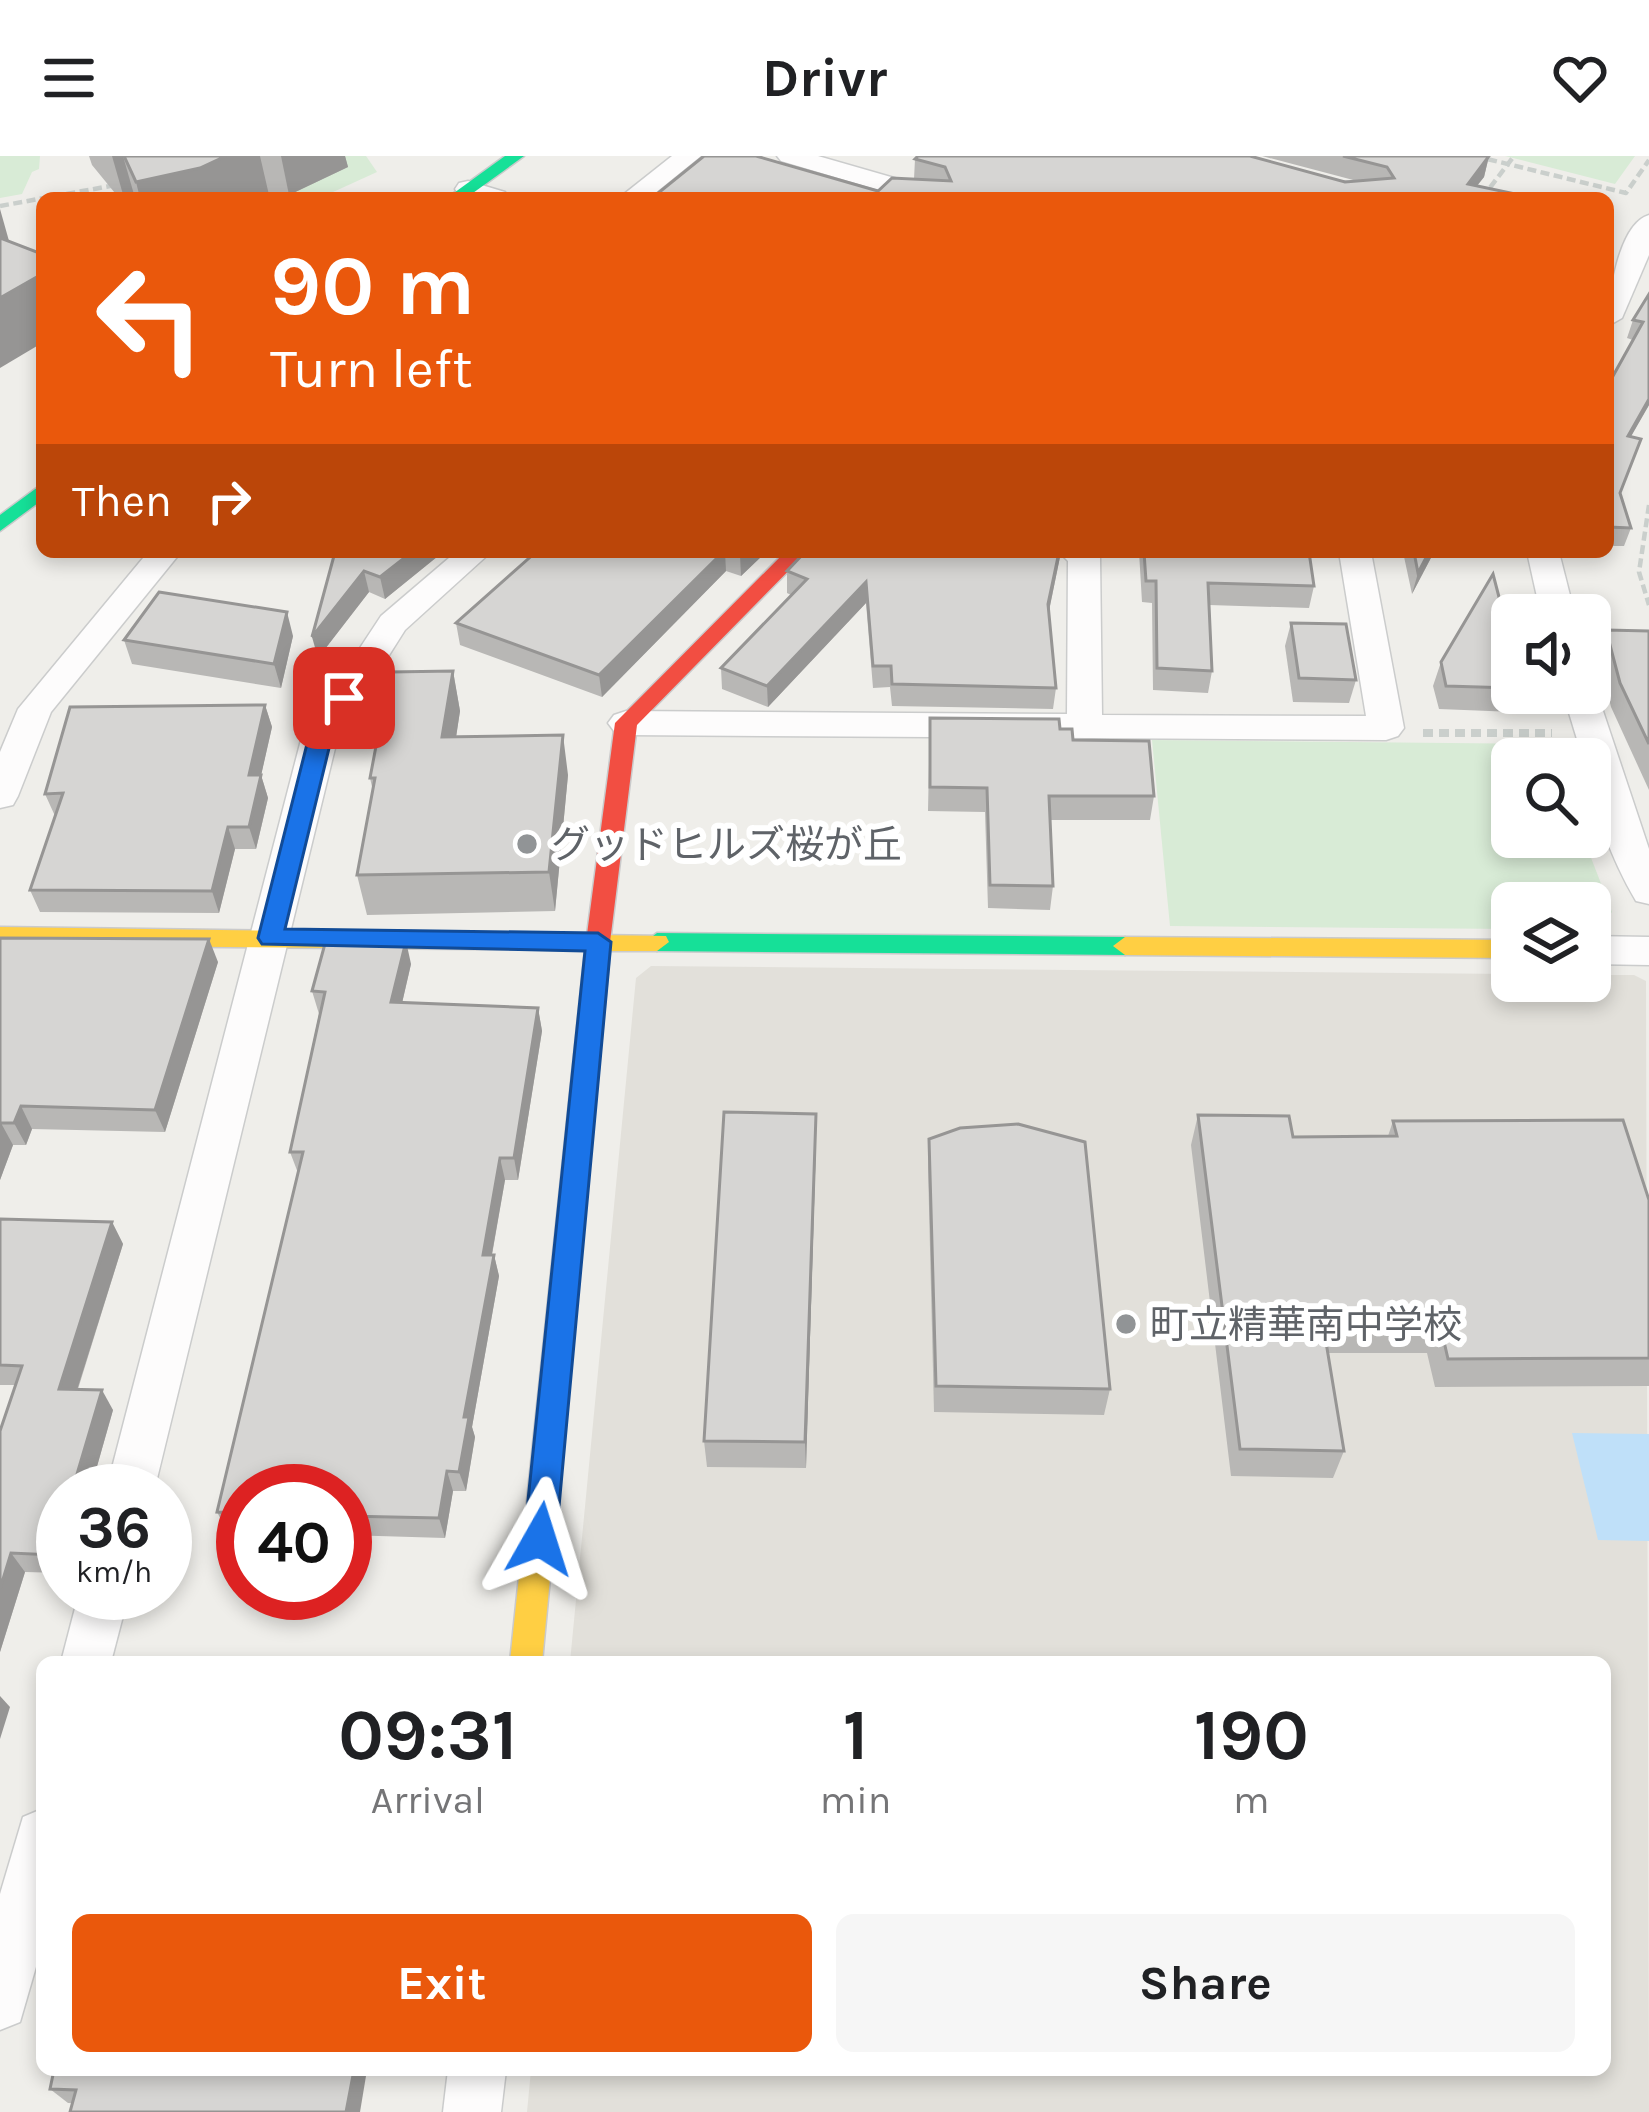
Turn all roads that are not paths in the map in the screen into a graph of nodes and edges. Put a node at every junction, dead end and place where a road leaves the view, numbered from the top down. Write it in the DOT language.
graph roads {
  1 [pos="516,156"];
  2 [pos="688,156"];
  3 [pos="790,156"];
  4 [pos="465,192"];
  5 [pos="640,192"];
  6 [pos="913,192"];
  7 [pos="1649,223"];
  8 [pos="1614,304"];
  9 [pos="36,495"];
  10 [pos="0,525"];
  11 [pos="160,558"];
  12 [pos="468,558"];
  13 [pos="791,558"];
  14 [pos="1084,558"];
  15 [pos="1356,558"];
  16 [pos="1544,558"];
  17 [pos="1553,594"];
  18 [pos="1586,714"];
  19 [pos="626,723"];
  20 [pos="1085,723"];
  21 [pos="0,796"];
  22 [pos="1649,891"];
  23 [pos="0,936"];
  24 [pos="271,938"];
  25 [pos="598,942"];
  26 [pos="1491,950"];
  27 [pos="1611,950"];
  28 [pos="1649,951"];
  29 [pos="137,1464"];
  30 [pos="97,1620"];
  31 [pos="88,1656"];
  32 [pos="527,1656"];
  33 [pos="36,1860"];
  34 [pos="0,2002"];
  35 [pos="476,2076"];
  36 [pos="472,2112"];
  1 -- 4 [label="street"];
  2 -- 5 [label="street"];
  3 -- 6 [label="street"];
  7 -- 8 [label="street"];
  9 -- 10 [label="street"];
  11 -- 21 [label="street"];
  12 -- 24 [label="street"];
  13 -- 19 [label="street"];
  14 -- 20 [label="street"];
  15 -- 20 [label="street"];
  16 -- 17 [label="street"];
  18 -- 22 [label="street"];
  19 -- 20 [label="street"];
  19 -- 25 [label="street"];
  23 -- 24 [label="street"];
  24 -- 25 [label="street"];
  24 -- 29 [label="street"];
  25 -- 26 [label="street"];
  25 -- 32 [label="street"];
  27 -- 28 [label="street"];
  30 -- 31 [label="street"];
  33 -- 34 [label="street"];
  35 -- 36 [label="street"];
}
